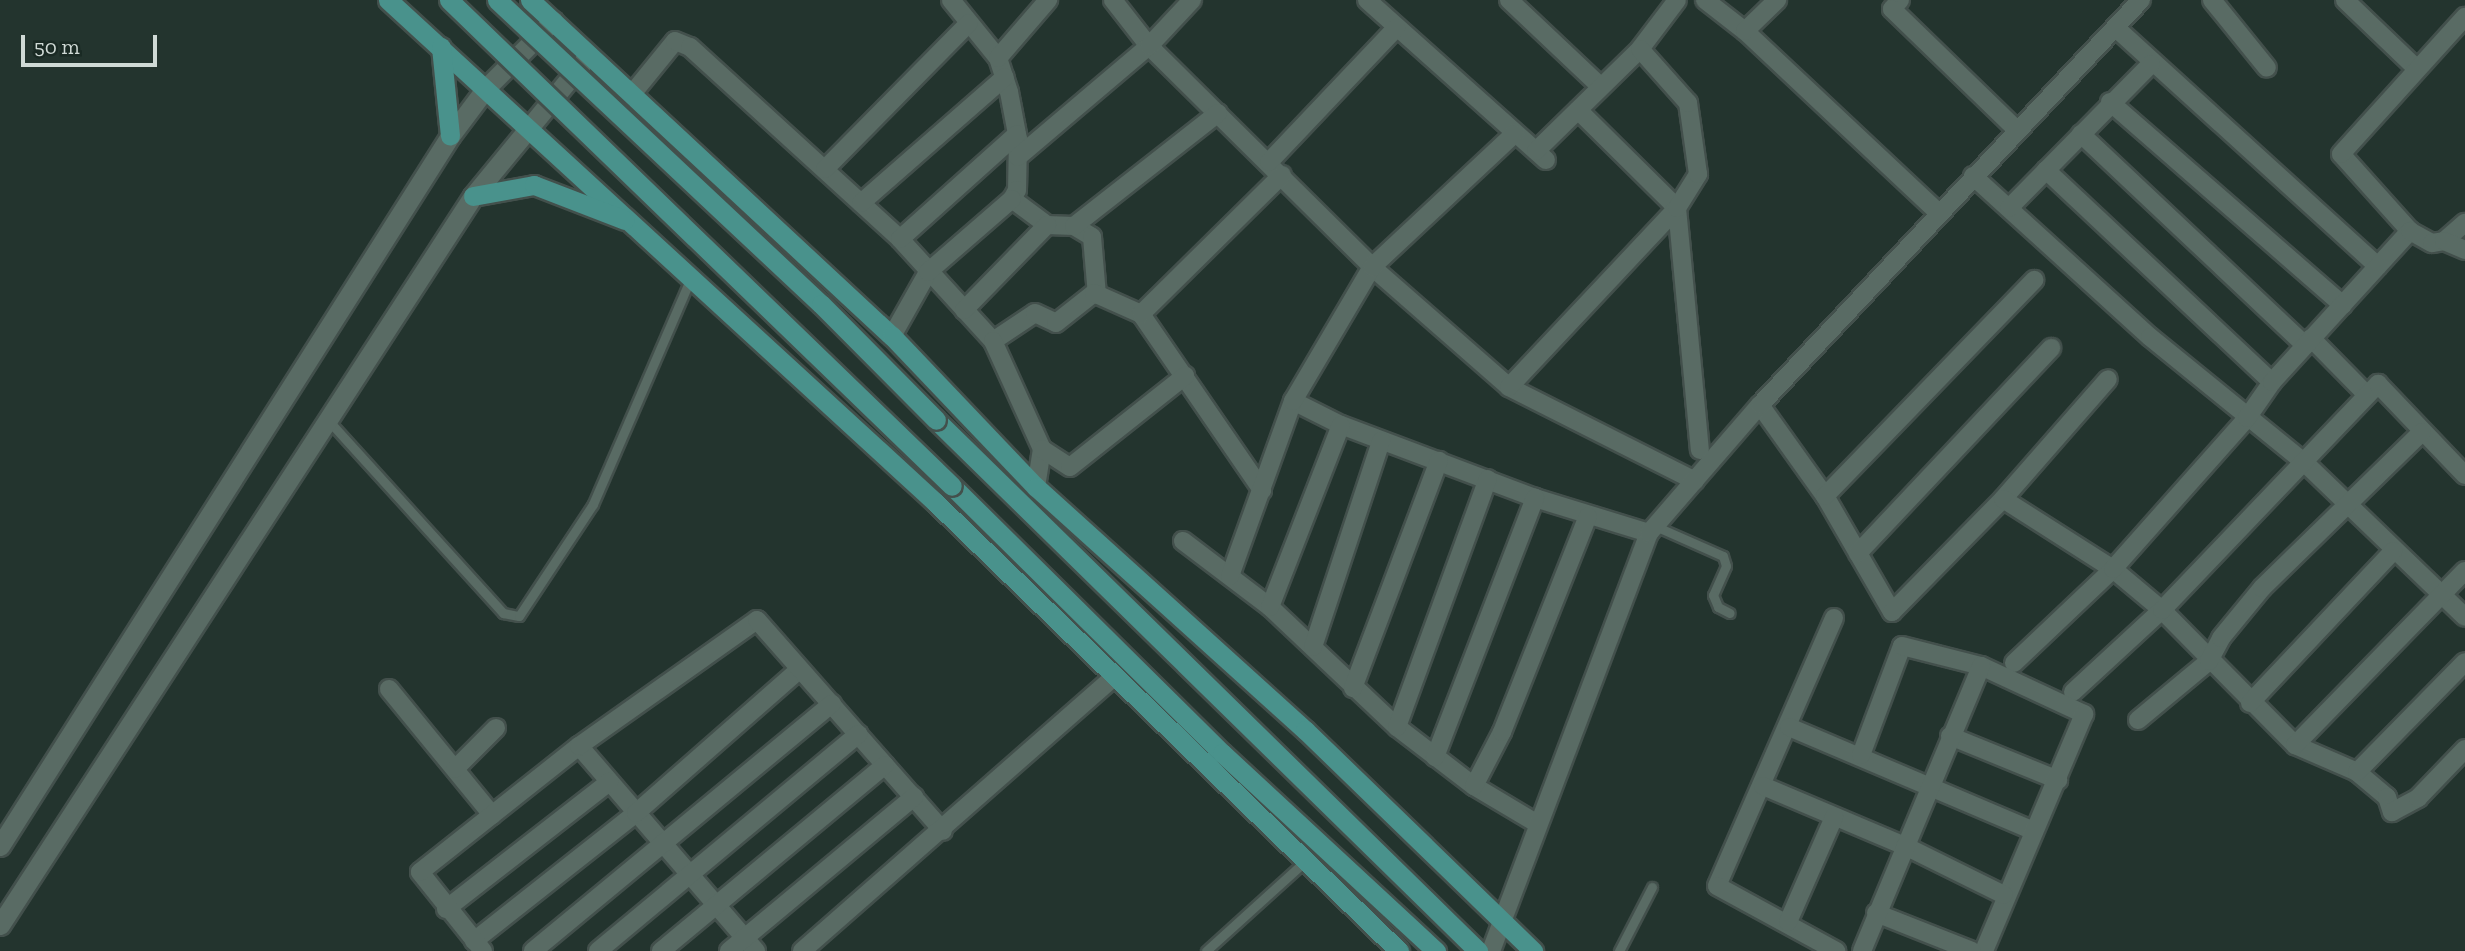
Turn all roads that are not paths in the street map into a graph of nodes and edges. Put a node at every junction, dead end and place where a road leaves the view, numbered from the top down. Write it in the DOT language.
graph roads {
  1 [pos="388,0"];
  2 [pos="449,0"];
  3 [pos="497,0"];
  4 [pos="530,0"];
  5 [pos="951,0"];
  6 [pos="1048,0"];
  7 [pos="1113,0"];
  8 [pos="1192,0"];
  9 [pos="1367,0"];
  10 [pos="1509,0"];
  11 [pos="1677,0"];
  12 [pos="1705,0"];
  13 [pos="1777,0"];
  14 [pos="1900,0"];
  15 [pos="2141,0"];
  16 [pos="2212,0"];
  17 [pos="2345,0"];
  18 [pos="2465,17"];
  19 [pos="553,20"];
  20 [pos="969,23"];
  21 [pos="1396,27"];
  22 [pos="2116,28"];
  23 [pos="1745,31"];
  24 [pos="1149,46"];
  25 [pos="441,47"];
  26 [pos="1640,49"];
  27 [pos="588,56"];
  28 [pos="998,58"];
  29 [pos="2151,64"];
  30 [pos="2267,68"];
  31 [pos="2416,68"];
  32 [pos="1004,77"];
  33 [pos="1600,86"];
  34 [pos="486,88"];
  35 [pos="632,94"];
  36 [pos="2109,102"];
  37 [pos="1578,110"];
  38 [pos="1218,113"];
  39 [pos="529,126"];
  40 [pos="2016,129"];
  41 [pos="1017,134"];
  42 [pos="1514,134"];
  43 [pos="2081,134"];
  44 [pos="450,136"];
  45 [pos="1018,157"];
  46 [pos="825,169"];
  47 [pos="1275,169"];
  48 [pos="2046,170"];
  49 [pos="1973,176"];
  50 [pos="473,196"];
  51 [pos="1012,199"];
  52 [pos="861,203"];
  53 [pos="1677,208"];
  54 [pos="2009,208"];
  55 [pos="1939,213"];
  56 [pos="2465,223"];
  57 [pos="635,224"];
  58 [pos="1047,225"];
  59 [pos="1074,226"];
  60 [pos="2410,231"];
  61 [pos="900,239"];
  62 [pos="2444,242"];
  63 [pos="2465,250"];
  64 [pos="2378,266"];
  65 [pos="1372,267"];
  66 [pos="928,272"];
  67 [pos="691,276"];
  68 [pos="2034,280"];
  69 [pos="1097,295"];
  70 [pos="2343,305"];
  71 [pos="964,310"];
  72 [pos="1141,314"];
  73 [pos="892,336"];
  74 [pos="993,341"];
  75 [pos="2308,342"];
  76 [pos="2051,348"];
  77 [pos="1185,376"];
  78 [pos="2108,379"];
  79 [pos="2272,382"];
  80 [pos="1509,387"];
  81 [pos="2367,395"];
  82 [pos="1293,401"];
  83 [pos="1760,405"];
  84 [pos="2247,418"];
  85 [pos="969,419"];
  86 [pos="328,420"];
  87 [pos="1341,425"];
  88 [pos="2422,432"];
  89 [pos="1381,441"];
  90 [pos="1042,449"];
  91 [pos="1700,450"];
  92 [pos="1439,461"];
  93 [pos="978,463"];
  94 [pos="2304,463"];
  95 [pos="2465,475"];
  96 [pos="1488,479"];
  97 [pos="1695,481"];
  98 [pos="1036,487"];
  99 [pos="1262,490"];
  100 [pos="1825,496"];
  101 [pos="1535,498"];
  102 [pos="2003,499"];
  103 [pos="2348,503"];
  104 [pos="1588,516"];
  105 [pos="1652,529"];
  106 [pos="1182,541"];
  107 [pos="2393,551"];
  108 [pos="1858,553"];
  109 [pos="2113,569"];
  110 [pos="2465,570"];
  111 [pos="1230,576"];
  112 [pos="2439,595"];
  113 [pos="1270,607"];
  114 [pos="2162,610"];
  115 [pos="1730,613"];
  116 [pos="2465,617"];
  117 [pos="1833,618"];
  118 [pos="1313,647"];
  119 [pos="2209,661"];
  120 [pos="2465,662"];
  121 [pos="2014,663"];
  122 [pos="1981,666"];
  123 [pos="800,669"];
  124 [pos="1113,678"];
  125 [pos="1353,688"];
  126 [pos="389,689"];
  127 [pos="2073,692"];
  128 [pos="2250,703"];
  129 [pos="832,704"];
  130 [pos="1189,720"];
  131 [pos="2138,720"];
  132 [pos="1397,727"];
  133 [pos="1789,727"];
  134 [pos="496,728"];
  135 [pos="858,734"];
  136 [pos="1174,736"];
  137 [pos="1950,736"];
  138 [pos="2295,745"];
  139 [pos="579,746"];
  140 [pos="2465,749"];
  141 [pos="1861,755"];
  142 [pos="1436,757"];
  143 [pos="885,765"];
  144 [pos="454,769"];
  145 [pos="2357,772"];
  146 [pos="2058,780"];
  147 [pos="609,782"];
  148 [pos="1475,786"];
  149 [pos="1763,786"];
  150 [pos="1928,786"];
  151 [pos="914,797"];
  152 [pos="636,813"];
  153 [pos="492,815"];
  154 [pos="1833,817"];
  155 [pos="1536,823"];
  156 [pos="943,831"];
  157 [pos="2034,831"];
  158 [pos="664,845"];
  159 [pos="0,846"];
  160 [pos="1905,846"];
  161 [pos="1304,862"];
  162 [pos="691,877"];
  163 [pos="1652,887"];
  164 [pos="2004,895"];
  165 [pos="716,905"];
  166 [pos="446,909"];
  167 [pos="1876,913"];
  168 [pos="1502,922"];
  169 [pos="1787,922"];
  170 [pos="0,925"];
  171 [pos="750,945"];
  172 [pos="478,946"];
  173 [pos="533,951"];
  174 [pos="598,951"];
  175 [pos="661,951"];
  176 [pos="729,951"];
  177 [pos="802,951"];
  178 [pos="1206,951"];
  179 [pos="1399,951"];
  180 [pos="1436,951"];
  181 [pos="1478,951"];
  182 [pos="1491,951"];
  183 [pos="1533,951"];
  184 [pos="1619,951"];
  185 [pos="1836,951"];
  186 [pos="1862,951"];
  187 [pos="1972,951"];
  188 [pos="1984,951"];
  1 -- 25 [label="main road"];
  2 -- 130 [label="main road, bridge"];
  3 -- 93 [label="main road, bridge"];
  4 -- 19 [label="main road"];
  5 -- 20 [label="street"];
  6 -- 28 [label="street"];
  7 -- 24 [label="street"];
  8 -- 24 [label="street"];
  9 -- 21 [label="street"];
  10 -- 33 [label="street"];
  11 -- 26 [label="street"];
  12 -- 23 [label="street"];
  13 -- 23 [label="street"];
  14 -- 40 [label="street"];
  15 -- 22 [label="street"];
  16 -- 30 [label="street"];
  17 -- 31 [label="street"];
  18 -- 31 [label="street"];
  19 -- 27 [label="main road"];
  19 -- 34 [label="street"];
  20 -- 28 [label="street"];
  20 -- 46 [label="street"];
  21 -- 42 [label="street"];
  21 -- 47 [label="street"];
  22 -- 29 [label="street"];
  22 -- 40 [label="street"];
  23 -- 55 [label="street"];
  24 -- 38 [label="street"];
  24 -- 45 [label="street"];
  25 -- 34 [label="main road"];
  25 -- 44 [label="main road"];
  26 -- 33 [label="street"];
  26 -- 53 [label="street"];
  27 -- 35 [label="main road"];
  27 -- 39 [label="street"];
  28 -- 32 [label="street"];
  29 -- 36 [label="street"];
  29 -- 64 [label="street"];
  31 -- 60 [label="street"];
  32 -- 41 [label="street"];
  32 -- 52 [label="street"];
  33 -- 37 [label="street"];
  34 -- 39 [label="main road"];
  34 -- 44 [label="street"];
  35 -- 46 [label="street"];
  35 -- 73 [label="main road"];
  36 -- 43 [label="street"];
  36 -- 70 [label="street"];
  37 -- 42 [label="street"];
  37 -- 53 [label="street"];
  38 -- 47 [label="street"];
  38 -- 59 [label="street"];
  39 -- 50 [label="street"];
  39 -- 57 [label="main road"];
  40 -- 49 [label="street"];
  41 -- 45 [label="street"];
  41 -- 61 [label="street"];
  42 -- 65 [label="street"];
  43 -- 48 [label="street"];
  43 -- 75 [label="street"];
  44 -- 159 [label="street"];
  45 -- 51 [label="street"];
  46 -- 52 [label="street"];
  47 -- 65 [label="street"];
  47 -- 72 [label="street"];
  48 -- 54 [label="street"];
  48 -- 79 [label="street"];
  49 -- 54 [label="street"];
  49 -- 55 [label="street"];
  50 -- 57 [label="main road"];
  50 -- 86 [label="street"];
  51 -- 58 [label="street"];
  51 -- 66 [label="street"];
  52 -- 61 [label="street"];
  53 -- 80 [label="street"];
  53 -- 91 [label="street"];
  54 -- 84 [label="street"];
  55 -- 83 [label="street"];
  56 -- 62 [label="street"];
  57 -- 67 [label="main road"];
  58 -- 59 [label="street"];
  58 -- 71 [label="street"];
  59 -- 69 [label="street"];
  60 -- 62 [label="street"];
  60 -- 64 [label="street"];
  61 -- 66 [label="street"];
  62 -- 63 [label="street"];
  64 -- 70 [label="street"];
  65 -- 80 [label="street"];
  65 -- 82 [label="street"];
  66 -- 71 [label="street"];
  66 -- 73 [label="street"];
  67 -- 86 [label="lane"];
  67 -- 124 [label="main road"];
  68 -- 100 [label="street"];
  69 -- 72 [label="street"];
  69 -- 74 [label="street"];
  70 -- 75 [label="street"];
  71 -- 74 [label="street"];
  72 -- 77 [label="street"];
  73 -- 85 [label="main road"];
  74 -- 90 [label="street"];
  75 -- 79 [label="street"];
  75 -- 81 [label="street"];
  76 -- 108 [label="street"];
  77 -- 90 [label="street"];
  77 -- 99 [label="street"];
  78 -- 102 [label="street"];
  79 -- 84 [label="street"];
  80 -- 97 [label="street"];
  81 -- 88 [label="street"];
  81 -- 94 [label="street"];
  82 -- 87 [label="street"];
  82 -- 99 [label="street"];
  83 -- 97 [label="street"];
  83 -- 100 [label="street"];
  84 -- 94 [label="street"];
  84 -- 109 [label="street"];
  85 -- 93 [label="main road"];
  85 -- 98 [label="main road"];
  86 -- 170 [label="street"];
  87 -- 89 [label="street"];
  87 -- 113 [label="street"];
  88 -- 95 [label="street"];
  88 -- 103 [label="street"];
  89 -- 92 [label="street"];
  89 -- 118 [label="street"];
  90 -- 98 [label="street"];
  92 -- 96 [label="street"];
  92 -- 125 [label="street"];
  93 -- 181 [label="main road"];
  94 -- 103 [label="street"];
  94 -- 114 [label="street"];
  96 -- 101 [label="street"];
  96 -- 132 [label="street"];
  97 -- 105 [label="street"];
  98 -- 168 [label="main road"];
  99 -- 111 [label="street"];
  100 -- 108 [label="street"];
  101 -- 104 [label="street"];
  101 -- 142 [label="street"];
  102 -- 108 [label="street"];
  102 -- 109 [label="street"];
  103 -- 107 [label="street"];
  103 -- 119 [label="street"];
  104 -- 105 [label="street"];
  104 -- 148 [label="street"];
  105 -- 115 [label="lane"];
  105 -- 155 [label="street"];
  106 -- 111 [label="street"];
  107 -- 112 [label="street"];
  107 -- 128 [label="street"];
  109 -- 114 [label="street"];
  109 -- 121 [label="street"];
  110 -- 112 [label="street"];
  111 -- 113 [label="street"];
  112 -- 116 [label="street"];
  112 -- 138 [label="street"];
  113 -- 118 [label="street"];
  114 -- 119 [label="street"];
  114 -- 127 [label="street"];
  117 -- 133 [label="street"];
  118 -- 125 [label="street"];
  119 -- 128 [label="street"];
  119 -- 131 [label="street"];
  120 -- 145 [label="street"];
  122 -- 137 [label="street"];
  122 -- 141 [label="street"];
  122 -- 146 [label="street"];
  123 -- 129 [label="street"];
  123 -- 139 [label="street"];
  123 -- 152 [label="street"];
  124 -- 136 [label="main road"];
  124 -- 156 [label="street"];
  125 -- 132 [label="street"];
  126 -- 144 [label="street"];
  128 -- 138 [label="street"];
  129 -- 135 [label="street"];
  129 -- 158 [label="street"];
  130 -- 136 [label="main road"];
  130 -- 180 [label="main road"];
  132 -- 142 [label="street"];
  133 -- 141 [label="street"];
  133 -- 149 [label="street"];
  134 -- 144 [label="street"];
  135 -- 143 [label="street"];
  135 -- 162 [label="street"];
  136 -- 161 [label="main road"];
  137 -- 146 [label="street"];
  137 -- 150 [label="street"];
  138 -- 145 [label="street"];
  139 -- 147 [label="street"];
  139 -- 153 [label="street"];
  140 -- 145 [label="street"];
  141 -- 150 [label="street"];
  142 -- 148 [label="street"];
  143 -- 151 [label="street"];
  143 -- 165 [label="street"];
  144 -- 153 [label="street"];
  146 -- 157 [label="street"];
  147 -- 152 [label="street"];
  147 -- 166 [label="street"];
  148 -- 155 [label="street"];
  149 -- 154 [label="street"];
  149 -- 169 [label="street"];
  150 -- 157 [label="street"];
  150 -- 160 [label="street"];
  151 -- 156 [label="street"];
  151 -- 171 [label="street"];
  152 -- 158 [label="street"];
  152 -- 172 [label="street"];
  153 -- 166 [label="street"];
  154 -- 160 [label="street"];
  154 -- 169 [label="street"];
  155 -- 168 [label="street"];
  156 -- 177 [label="street"];
  157 -- 164 [label="street"];
  158 -- 162 [label="street"];
  158 -- 173 [label="street"];
  160 -- 164 [label="street"];
  160 -- 167 [label="street"];
  161 -- 178 [label="lane"];
  161 -- 179 [label="main road"];
  162 -- 165 [label="street"];
  162 -- 174 [label="street"];
  163 -- 184 [label="lane"];
  164 -- 188 [label="street"];
  165 -- 171 [label="street"];
  165 -- 175 [label="street"];
  166 -- 172 [label="street"];
  167 -- 186 [label="street"];
  167 -- 187 [label="street"];
  168 -- 182 [label="street"];
  168 -- 183 [label="main road"];
  169 -- 185 [label="street"];
  171 -- 176 [label="street"];
}
